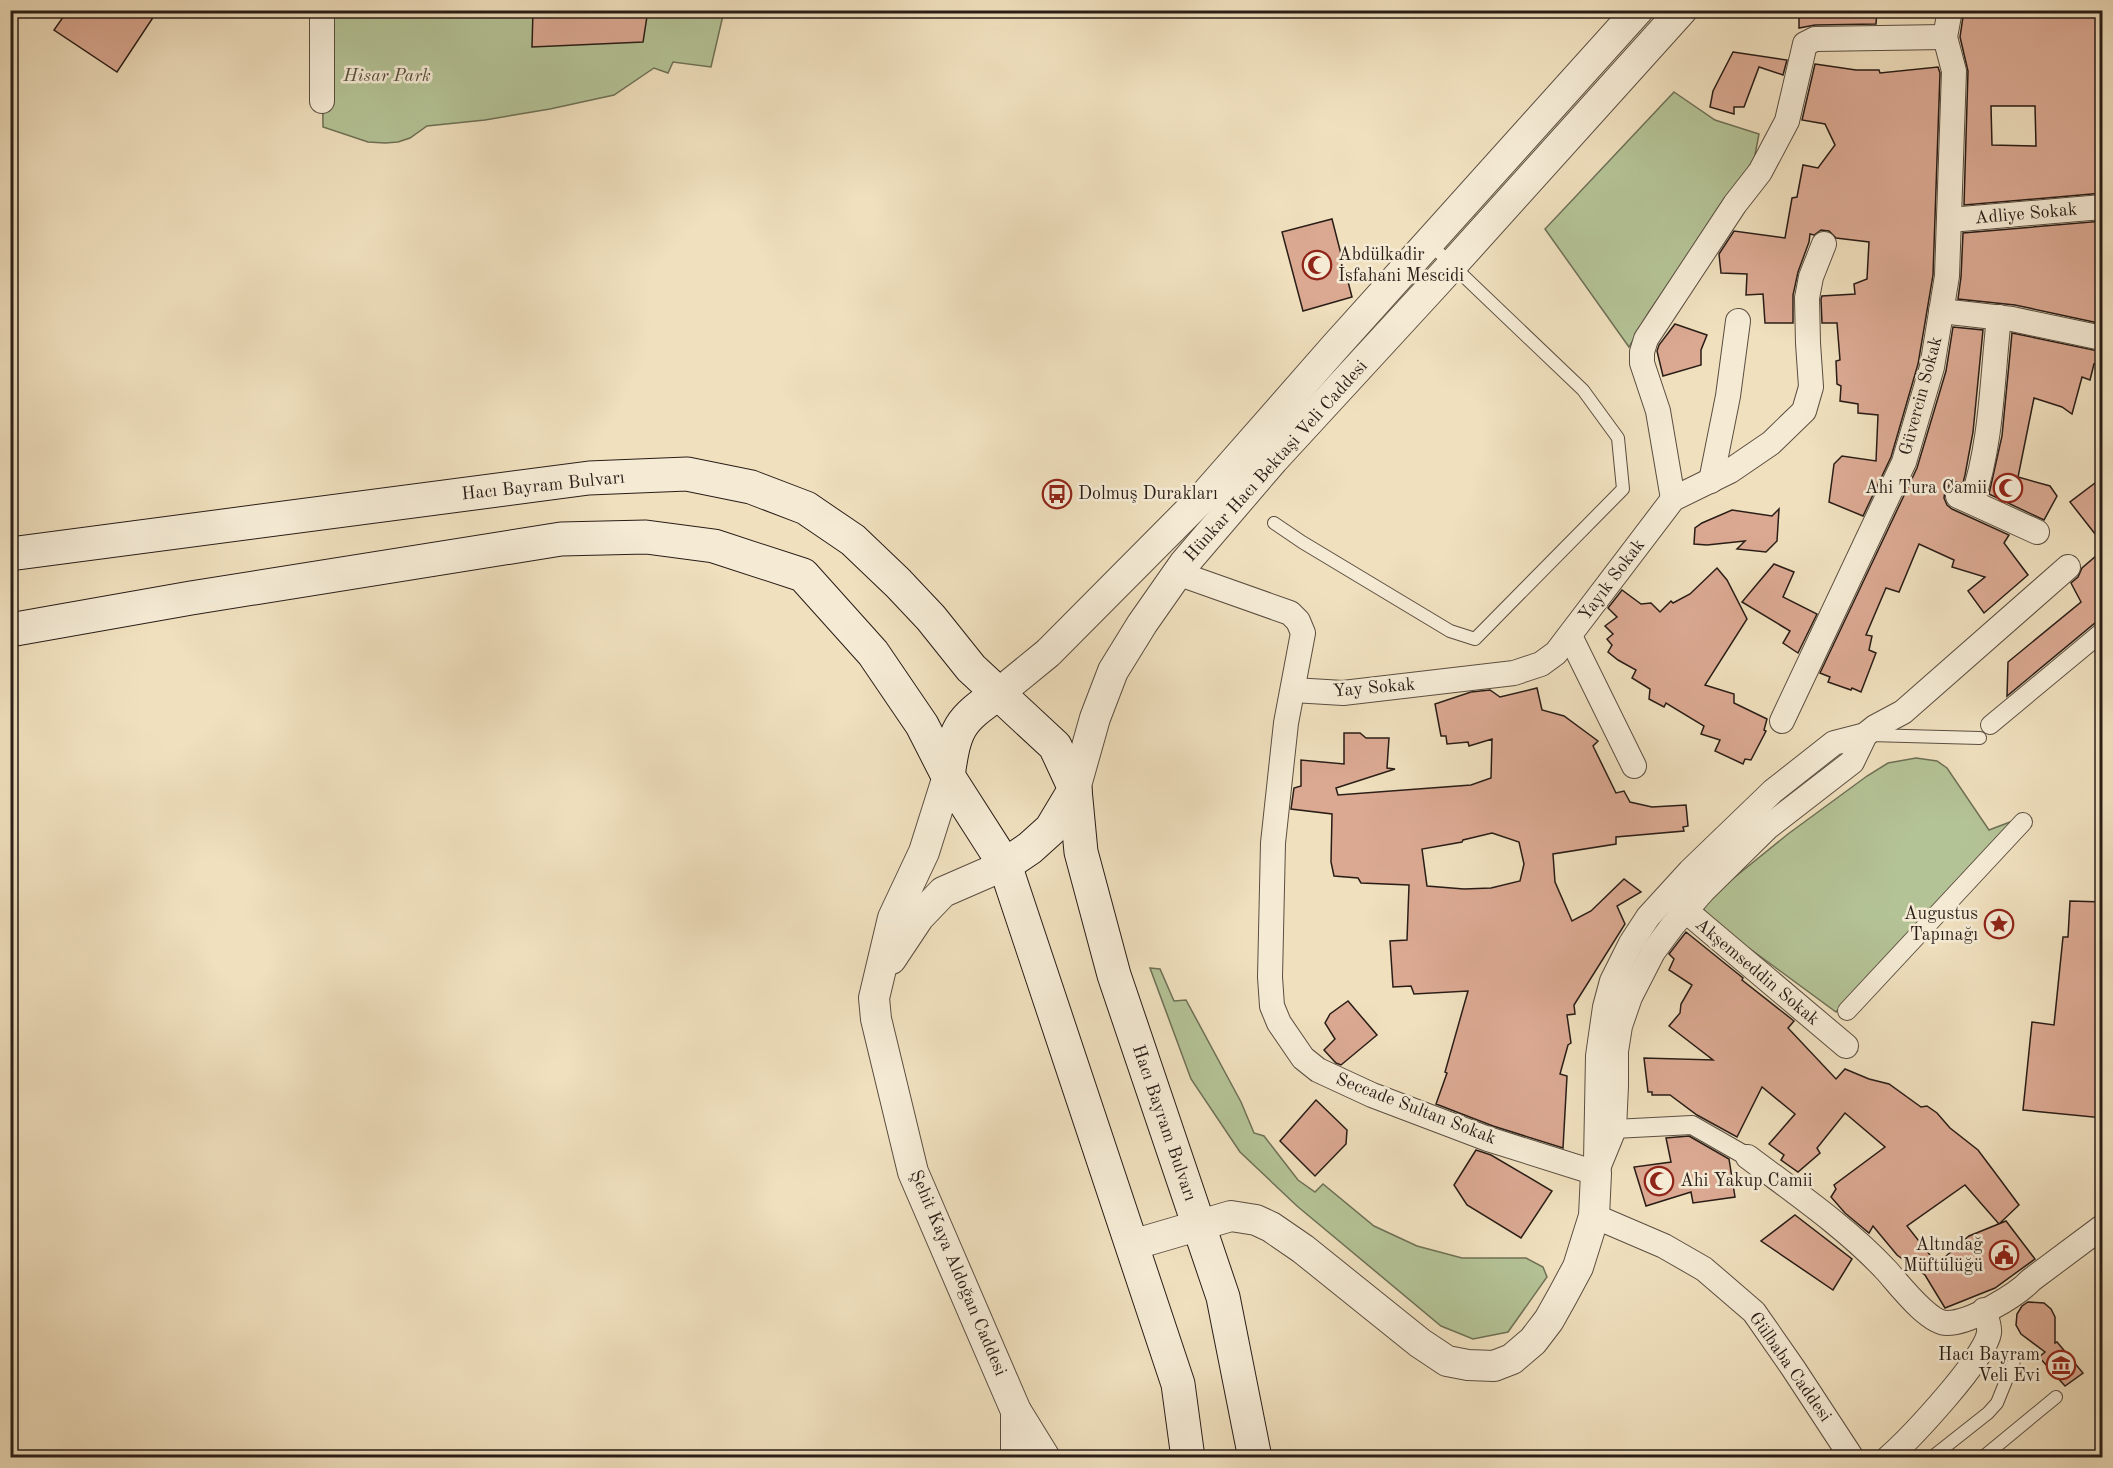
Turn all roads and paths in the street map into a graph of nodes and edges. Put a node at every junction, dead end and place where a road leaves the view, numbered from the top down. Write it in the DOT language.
graph roads {
  1 [pos="322,10"];
  2 [pos="1638,10"];
  3 [pos="1682,10"];
  4 [pos="1950,10"];
  5 [pos="1945,37"];
  6 [pos="322,101"];
  7 [pos="2103,207"];
  8 [pos="1950,220"];
  9 [pos="1429,243"];
  10 [pos="1824,244"];
  11 [pos="1451,266"];
  12 [pos="1941,311"];
  13 [pos="1999,317"];
  14 [pos="1738,321"];
  15 [pos="2103,338"];
  16 [pos="1711,481"];
  17 [pos="1674,499"];
  18 [pos="1274,522"];
  19 [pos="2037,532"];
  20 [pos="10,554"];
  21 [pos="2068,567"];
  22 [pos="1177,573"];
  23 [pos="10,630"];
  24 [pos="2103,632"];
  25 [pos="1570,636"];
  26 [pos="1549,660"];
  27 [pos="1293,690"];
  28 [pos="999,693"];
  29 [pos="1782,721"];
  30 [pos="1985,732"];
  31 [pos="1865,735"];
  32 [pos="1634,766"];
  33 [pos="948,776"];
  34 [pos="1075,789"];
  35 [pos="2023,822"];
  36 [pos="1005,865"];
  37 [pos="1677,904"];
  38 [pos="881,975"];
  39 [pos="1847,1011"];
  40 [pos="1846,1046"];
  41 [pos="1614,1129"];
  42 [pos="1748,1156"];
  43 [pos="1596,1173"];
  44 [pos="1594,1216"];
  45 [pos="1199,1225"];
  46 [pos="2103,1227"];
  47 [pos="1132,1245"];
  48 [pos="1984,1310"];
  49 [pos="2014,1361"];
  50 [pos="2056,1397"];
  51 [pos="1016,1411"];
  52 [pos="1016,1458"];
  53 [pos="1046,1458"];
  54 [pos="1188,1458"];
  55 [pos="1255,1458"];
  56 [pos="1852,1458"];
  57 [pos="1888,1458"];
  58 [pos="1931,1458"];
  59 [pos="1982,1458"];
  1 -- 6 [label="street"];
  2 -- 9 [label="street, Hünkar Hacı Bektaşi Veli Caddesi"];
  3 -- 11 [label="street, Hünkar Hacı Bektaşi Veli Caddesi"];
  4 -- 5 [label="street, Güvercin Sokak"];
  5 -- 8 [label="street, Güvercin Sokak"];
  5 -- 17 [label="street"];
  7 -- 8 [label="street, Adliye Sokak"];
  8 -- 12 [label="street, Güvercin Sokak"];
  9 -- 11 [label="lane"];
  9 -- 28 [label="street, Hünkar Hacı Bektaşi Veli Caddesi"];
  10 -- 16 [label="street"];
  11 -- 18 [label="lane"];
  11 -- 22 [label="street, Hünkar Hacı Bektaşi Veli Caddesi"];
  12 -- 13 [label="street"];
  12 -- 29 [label="street, Güvercin Sokak"];
  13 -- 15 [label="street"];
  13 -- 19 [label="street"];
  14 -- 16 [label="street"];
  16 -- 17 [label="street"];
  17 -- 25 [label="street, Yayık Sokak"];
  20 -- 28 [label="main road, Hacı Bayram Bulvarı"];
  21 -- 31 [label="street"];
  22 -- 27 [label="street"];
  22 -- 34 [label="street, Hünkar Hacı Bektaşi Veli Caddesi"];
  23 -- 33 [label="main road"];
  24 -- 30 [label="street"];
  25 -- 26 [label="street, Yayık Sokak"];
  25 -- 32 [label="street"];
  26 -- 27 [label="street, Yay Sokak"];
  27 -- 43 [label="street, Seccade Sultan Sokak"];
  28 -- 33 [label="main road"];
  28 -- 34 [label="main road, Hacı Bayram Bulvarı"];
  30 -- 31 [label="lane"];
  31 -- 37 [label="street"];
  33 -- 36 [label="main road"];
  33 -- 38 [label="street, Şehit Kaya Aldoğan Caddesi"];
  34 -- 36 [label="main road"];
  34 -- 45 [label="main road, Hacı Bayram Bulvarı"];
  35 -- 39 [label="street"];
  36 -- 38 [label="street"];
  36 -- 47 [label="main road"];
  37 -- 40 [label="street, Akşemseddin Sokak"];
  37 -- 41 [label="street"];
  37 -- 43 [label="street"];
  38 -- 51 [label="street, Şehit Kaya Aldoğan Caddesi"];
  41 -- 42 [label="street"];
  41 -- 43 [label="street"];
  42 -- 48 [label="street"];
  43 -- 44 [label="street"];
  44 -- 45 [label="street"];
  44 -- 56 [label="street, Gülbaba Caddesi"];
  45 -- 47 [label="street"];
  45 -- 55 [label="main road, Hacı Bayram Bulvarı"];
  46 -- 48 [label="street"];
  47 -- 54 [label="main road"];
  48 -- 57 [label="street"];
  49 -- 58 [label="lane"];
  50 -- 59 [label="lane"];
  51 -- 52 [label="street"];
  51 -- 53 [label="street, Şehit Kaya Aldoğan Caddesi"];
}
